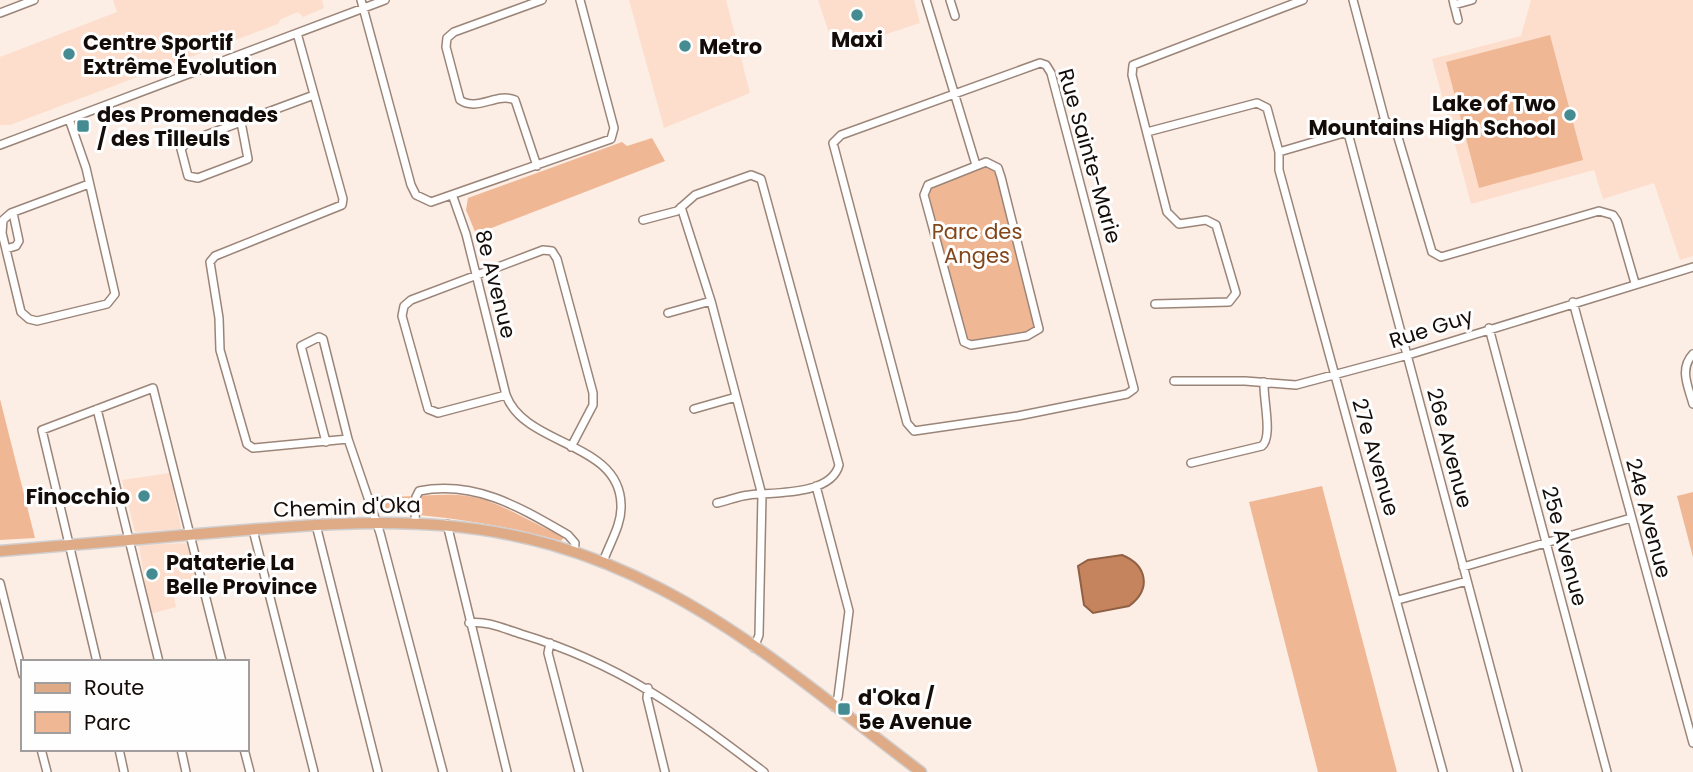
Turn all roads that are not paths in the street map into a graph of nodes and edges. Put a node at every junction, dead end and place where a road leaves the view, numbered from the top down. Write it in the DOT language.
graph roads {
  1 [pos="34,0"];
  2 [pos="385,0"];
  3 [pos="542,0"];
  4 [pos="580,0"];
  5 [pos="926,0"];
  6 [pos="950,0"];
  7 [pos="1303,0"];
  8 [pos="1353,0"];
  9 [pos="1472,0"];
  10 [pos="1453,2"];
  11 [pos="363,4"];
  12 [pos="0,13"];
  13 [pos="955,16"];
  14 [pos="1458,20"];
  15 [pos="297,33"];
  16 [pos="314,94"];
  17 [pos="953,95"];
  18 [pos="69,119"];
  19 [pos="1385,121"];
  20 [pos="241,122"];
  21 [pos="1147,132"];
  22 [pos="1348,133"];
  23 [pos="0,145"];
  24 [pos="1279,152"];
  25 [pos="976,165"];
  26 [pos="537,166"];
  27 [pos="89,184"];
  28 [pos="453,197"];
  29 [pos="681,207"];
  30 [pos="13,213"];
  31 [pos="643,220"];
  32 [pos="6,249"];
  33 [pos="1693,267"];
  34 [pos="476,275"];
  35 [pos="1634,283"];
  36 [pos="710,301"];
  37 [pos="1573,302"];
  38 [pos="1155,304"];
  39 [pos="668,313"];
  40 [pos="1489,328"];
  41 [pos="1408,355"];
  42 [pos="1693,355"];
  43 [pos="1334,375"];
  44 [pos="1174,381"];
  45 [pos="1264,383"];
  46 [pos="506,395"];
  47 [pos="736,397"];
  48 [pos="1693,404"];
  49 [pos="97,409"];
  50 [pos="694,409"];
  51 [pos="348,439"];
  52 [pos="326,442"];
  53 [pos="571,447"];
  54 [pos="1191,463"];
  55 [pos="816,486"];
  56 [pos="762,495"];
  57 [pos="717,503"];
  58 [pos="1631,518"];
  59 [pos="376,521"];
  60 [pos="415,522"];
  61 [pos="447,524"];
  62 [pos="316,525"];
  63 [pos="253,530"];
  64 [pos="190,535"];
  65 [pos="131,540"];
  66 [pos="1546,543"];
  67 [pos="68,545"];
  68 [pos="0,551"];
  69 [pos="574,552"];
  70 [pos="603,562"];
  71 [pos="1463,567"];
  72 [pos="1467,581"];
  73 [pos="0,583"];
  74 [pos="1398,600"];
  75 [pos="469,623"];
  76 [pos="550,643"];
  77 [pos="754,648"];
  78 [pos="97,660"];
  79 [pos="159,660"];
  80 [pos="221,660"];
  81 [pos="21,667"];
  82 [pos="648,688"];
  83 [pos="834,707"];
  84 [pos="1693,743"];
  85 [pos="42,751"];
  86 [pos="119,751"];
  87 [pos="181,751"];
  88 [pos="245,751"];
  89 [pos="47,772"];
  90 [pos="124,772"];
  91 [pos="186,772"];
  92 [pos="250,772"];
  93 [pos="314,772"];
  94 [pos="378,772"];
  95 [pos="443,772"];
  96 [pos="507,772"];
  97 [pos="579,772"];
  98 [pos="665,772"];
  99 [pos="764,772"];
  100 [pos="921,772"];
  101 [pos="1443,772"];
  102 [pos="1518,772"];
  103 [pos="1607,772"];
  1 -- 12 [label="street"];
  2 -- 11 [label="street"];
  3 -- 26 [label="street"];
  4 -- 26 [label="street"];
  5 -- 17 [label="street"];
  6 -- 13 [label="street"];
  7 -- 21 [label="street"];
  8 -- 19 [label="street"];
  9 -- 10 [label="street"];
  10 -- 14 [label="street"];
  11 -- 15 [label="street"];
  11 -- 28 [label="street"];
  15 -- 16 [label="street"];
  15 -- 18 [label="street"];
  16 -- 20 [label="street"];
  16 -- 52 [label="street"];
  17 -- 17 [label="street, Rue Sainte-Marie"];
  17 -- 25 [label="street"];
  18 -- 23 [label="street"];
  18 -- 27 [label="street"];
  19 -- 22 [label="street"];
  19 -- 35 [label="street"];
  20 -- 20 [label="street"];
  21 -- 24 [label="street, 27e Avenue"];
  21 -- 38 [label="street"];
  22 -- 24 [label="street"];
  22 -- 41 [label="street, 26e Avenue"];
  24 -- 43 [label="street, 27e Avenue"];
  25 -- 25 [label="street"];
  26 -- 28 [label="street"];
  27 -- 30 [label="street"];
  27 -- 32 [label="street"];
  28 -- 34 [label="street, 8e Avenue"];
  29 -- 31 [label="street"];
  29 -- 36 [label="street"];
  29 -- 55 [label="street"];
  30 -- 32 [label="street"];
  30 -- 32 [label="street"];
  33 -- 35 [label="street, Rue Guy"];
  34 -- 46 [label="street, 8e Avenue"];
  34 -- 46 [label="street"];
  34 -- 53 [label="street"];
  35 -- 37 [label="street, Rue Guy"];
  36 -- 39 [label="street"];
  36 -- 47 [label="street"];
  37 -- 40 [label="street, Rue Guy"];
  37 -- 58 [label="street, 24e Avenue"];
  40 -- 41 [label="street, Rue Guy"];
  40 -- 66 [label="street, 25e Avenue"];
  41 -- 43 [label="street, Rue Guy"];
  41 -- 71 [label="street, 26e Avenue"];
  42 -- 48 [label="street"];
  43 -- 45 [label="street, Rue Guy"];
  43 -- 74 [label="street, 27e Avenue"];
  44 -- 45 [label="street, Rue Guy"];
  45 -- 54 [label="street"];
  46 -- 53 [label="street, 8e Avenue"];
  47 -- 50 [label="street"];
  47 -- 56 [label="street"];
  49 -- 64 [label="street"];
  49 -- 65 [label="street"];
  49 -- 67 [label="street"];
  51 -- 52 [label="street"];
  51 -- 52 [label="street"];
  51 -- 59 [label="street"];
  53 -- 70 [label="street, 8e Avenue"];
  55 -- 56 [label="street"];
  55 -- 83 [label="street"];
  56 -- 57 [label="street"];
  56 -- 77 [label="street"];
  58 -- 66 [label="street"];
  58 -- 84 [label="street, 24e Avenue"];
  59 -- 60 [label="main road, Chemin d'Oka"];
  59 -- 62 [label="main road, Chemin d'Oka"];
  59 -- 95 [label="street"];
  60 -- 61 [label="main road, Chemin d'Oka"];
  60 -- 69 [label="street"];
  61 -- 69 [label="main road, Chemin d'Oka"];
  61 -- 75 [label="street"];
  62 -- 63 [label="main road, Chemin d'Oka"];
  62 -- 94 [label="street"];
  63 -- 64 [label="main road, Chemin d'Oka"];
  63 -- 93 [label="street"];
  64 -- 65 [label="main road, Chemin d'Oka"];
  64 -- 80 [label="street"];
  65 -- 67 [label="main road, Chemin d'Oka"];
  65 -- 79 [label="street"];
  66 -- 71 [label="street"];
  66 -- 103 [label="street, 25e Avenue"];
  67 -- 68 [label="main road, Chemin d'Oka"];
  67 -- 78 [label="street"];
  69 -- 70 [label="main road, Chemin d'Oka"];
  70 -- 77 [label="main road, Chemin d'Oka"];
  71 -- 72 [label="street, 26e Avenue"];
  72 -- 74 [label="street"];
  72 -- 102 [label="street, 26e Avenue"];
  73 -- 81 [label="street"];
  74 -- 101 [label="street, 27e Avenue"];
  75 -- 76 [label="street"];
  75 -- 96 [label="street"];
  76 -- 82 [label="street"];
  76 -- 97 [label="street"];
  77 -- 83 [label="main road, Chemin d'Oka"];
  82 -- 98 [label="street"];
  82 -- 99 [label="street"];
  83 -- 100 [label="main road, Chemin d'Oka"];
  85 -- 89 [label="street"];
  86 -- 90 [label="street"];
  87 -- 91 [label="street"];
  88 -- 92 [label="street"];
}
